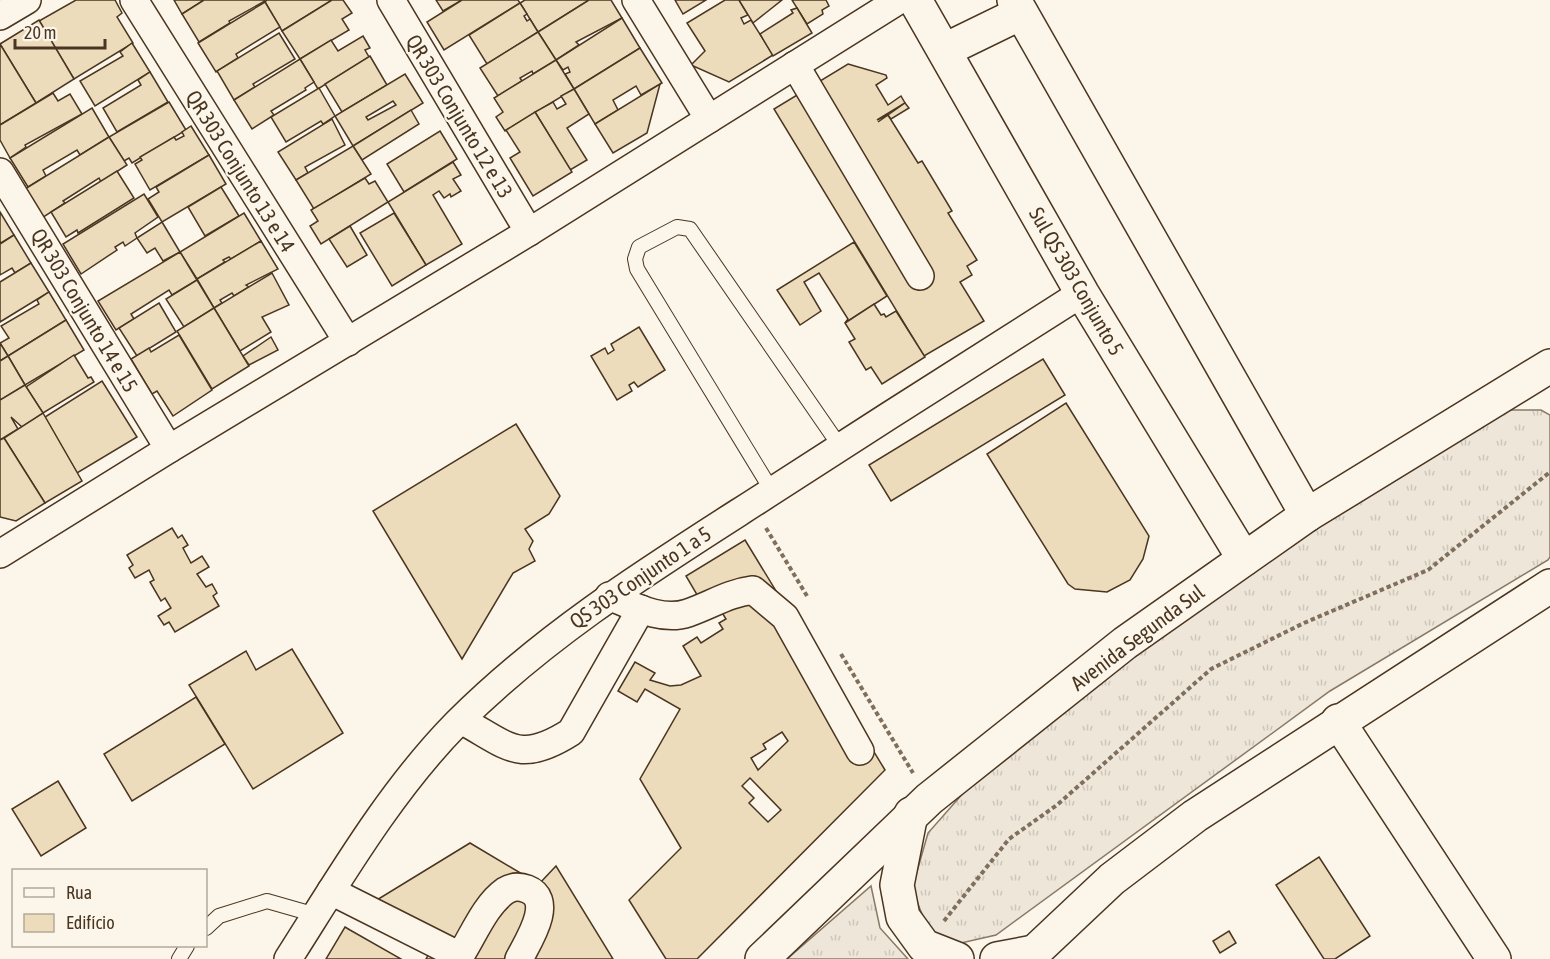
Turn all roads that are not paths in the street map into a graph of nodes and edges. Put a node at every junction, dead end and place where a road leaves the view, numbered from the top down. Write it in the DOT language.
graph roads {
  1 [pos="27,0"];
  2 [pos="134,0"];
  3 [pos="391,0"];
  4 [pos="636,0"];
  5 [pos="899,0"];
  6 [pos="915,0"];
  7 [pos="1017,6"];
  8 [pos="0,16"];
  9 [pos="945,50"];
  10 [pos="795,65"];
  11 [pos="709,119"];
  12 [pos="0,172"];
  13 [pos="530,232"];
  14 [pos="920,276"];
  15 [pos="1082,293"];
  16 [pos="348,342"];
  17 [pos="1550,366"];
  18 [pos="1506,393"];
  19 [pos="1550,398"];
  20 [pos="839,445"];
  21 [pos="169,449"];
  22 [pos="772,490"];
  23 [pos="1307,515"];
  24 [pos="0,554"];
  25 [pos="1244,559"];
  26 [pos="1550,586"];
  27 [pos="609,596"];
  28 [pos="641,609"];
  29 [pos="461,720"];
  30 [pos="1338,721"];
  31 [pos="860,751"];
  32 [pos="911,814"];
  33 [pos="332,891"];
  34 [pos="316,915"];
  35 [pos="207,927"];
  36 [pos="1030,955"];
  37 [pos="459,957"];
  38 [pos="288,959"];
  39 [pos="519,959"];
  40 [pos="762,959"];
  41 [pos="957,959"];
  42 [pos="997,959"];
  43 [pos="1494,959"];
  1 -- 8 [label="street"];
  2 -- 16 [label="street, QR 303 Conjunto 13 e 14"];
  3 -- 13 [label="street, QR 303 Conjunto 12 e 13"];
  4 -- 11 [label="street"];
  5 -- 10 [label="street"];
  6 -- 9 [label="main road, Sul QS 303 Conjunto 5"];
  7 -- 9 [label="main road"];
  7 -- 23 [label="main road"];
  9 -- 15 [label="main road, Sul QS 303 Conjunto 5"];
  10 -- 11 [label="street"];
  10 -- 14 [label="street"];
  11 -- 13 [label="street"];
  12 -- 21 [label="street, QR 303 Conjunto 14 e 15"];
  13 -- 16 [label="street"];
  15 -- 20 [label="street, QS 303 Conjunto 1 a 5"];
  15 -- 25 [label="main road, Sul QS 303 Conjunto 5"];
  16 -- 21 [label="street"];
  17 -- 18 [label="main road, Avenida Segunda Sul"];
  18 -- 19 [label="main road"];
  18 -- 23 [label="main road, Avenida Segunda Sul"];
  20 -- 22 [label="street, QS 303 Conjunto 1 a 5"];
  20 -- 22 [label="lane"];
  21 -- 24 [label="street"];
  22 -- 27 [label="street, QS 303 Conjunto 1 a 5"];
  23 -- 25 [label="main road, Avenida Segunda Sul"];
  25 -- 32 [label="main road, Avenida Segunda Sul"];
  26 -- 30 [label="main road"];
  27 -- 28 [label="street"];
  27 -- 29 [label="street, QS 303 Conjunto 1 a 5"];
  28 -- 29 [label="street"];
  28 -- 31 [label="street"];
  29 -- 33 [label="street, QS 303 Conjunto 1 a 5"];
  30 -- 36 [label="main road"];
  30 -- 43 [label="main road"];
  32 -- 40 [label="main road, Avenida Segunda Sul"];
  32 -- 41 [label="main road"];
  33 -- 34 [label="street, QS 303 Conjunto 1 a 5"];
  33 -- 37 [label="street"];
  34 -- 35 [label="lane"];
  34 -- 38 [label="street, QS 303 Conjunto 1 a 5"];
  36 -- 42 [label="main road"];
  37 -- 39 [label="street"];
}
